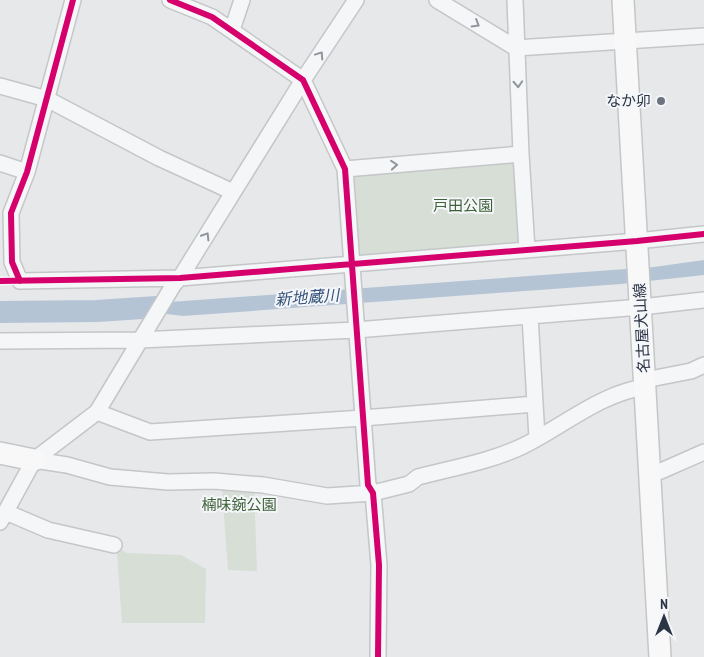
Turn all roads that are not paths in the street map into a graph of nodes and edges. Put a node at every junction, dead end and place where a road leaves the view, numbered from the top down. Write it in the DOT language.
graph roads {
  1 [pos="73,0"];
  2 [pos="173,0"];
  3 [pos="242,0"];
  4 [pos="437,0"];
  5 [pos="514,0"];
  6 [pos="623,0"];
  7 [pos="350,2"];
  8 [pos="232,30"];
  9 [pos="704,36"];
  10 [pos="625,41"];
  11 [pos="516,48"];
  12 [pos="303,80"];
  13 [pos="0,86"];
  14 [pos="47,99"];
  15 [pos="521,154"];
  16 [pos="0,163"];
  17 [pos="345,169"];
  18 [pos="27,172"];
  19 [pos="233,192"];
  20 [pos="704,234"];
  21 [pos="638,245"];
  22 [pos="528,250"];
  23 [pos="352,266"];
  24 [pos="177,281"];
  25 [pos="704,300"];
  26 [pos="641,305"];
  27 [pos="530,316"];
  28 [pos="356,327"];
  29 [pos="142,337"];
  30 [pos="0,341"];
  31 [pos="704,365"];
  32 [pos="645,383"];
  33 [pos="535,404"];
  34 [pos="97,412"];
  35 [pos="363,418"];
  36 [pos="537,438"];
  37 [pos="704,452"];
  38 [pos="0,453"];
  39 [pos="34,460"];
  40 [pos="649,474"];
  41 [pos="373,494"];
  42 [pos="3,517"];
  43 [pos="114,545"];
  44 [pos="378,657"];
  45 [pos="660,657"];
  1 -- 14 [label="street"];
  2 -- 8 [label="street"];
  3 -- 8 [label="street"];
  4 -- 11 [label="street, one-way"];
  5 -- 11 [label="street"];
  6 -- 10 [label="main road, 名古屋犬山線"];
  12 -- 7 [label="street, one-way"];
  8 -- 12 [label="street"];
  9 -- 10 [label="street"];
  10 -- 11 [label="street"];
  10 -- 21 [label="main road, 名古屋犬山線"];
  11 -- 15 [label="street, one-way"];
  12 -- 17 [label="street"];
  12 -- 19 [label="street"];
  13 -- 14 [label="street"];
  14 -- 18 [label="street"];
  14 -- 19 [label="street"];
  17 -- 15 [label="street, one-way"];
  15 -- 22 [label="street"];
  16 -- 18 [label="street"];
  17 -- 23 [label="street"];
  18 -- 24 [label="street"];
  24 -- 19 [label="street, one-way"];
  20 -- 21 [label="street"];
  21 -- 22 [label="street"];
  21 -- 26 [label="main road, 名古屋犬山線"];
  22 -- 23 [label="street"];
  23 -- 24 [label="street"];
  23 -- 28 [label="street"];
  24 -- 29 [label="street"];
  25 -- 26 [label="street"];
  26 -- 27 [label="street"];
  26 -- 32 [label="main road, 名古屋犬山線"];
  27 -- 28 [label="street"];
  27 -- 33 [label="street"];
  28 -- 29 [label="street"];
  28 -- 35 [label="street"];
  29 -- 30 [label="street"];
  29 -- 34 [label="street"];
  31 -- 32 [label="street"];
  32 -- 36 [label="street"];
  32 -- 40 [label="main road, 名古屋犬山線"];
  33 -- 35 [label="street"];
  33 -- 36 [label="street"];
  34 -- 35 [label="street"];
  34 -- 39 [label="street"];
  35 -- 41 [label="street"];
  36 -- 41 [label="street"];
  37 -- 40 [label="street"];
  38 -- 39 [label="main road"];
  39 -- 41 [label="street"];
  39 -- 42 [label="street"];
  40 -- 45 [label="main road, 名古屋犬山線"];
  41 -- 44 [label="street"];
  42 -- 43 [label="street"];
}
